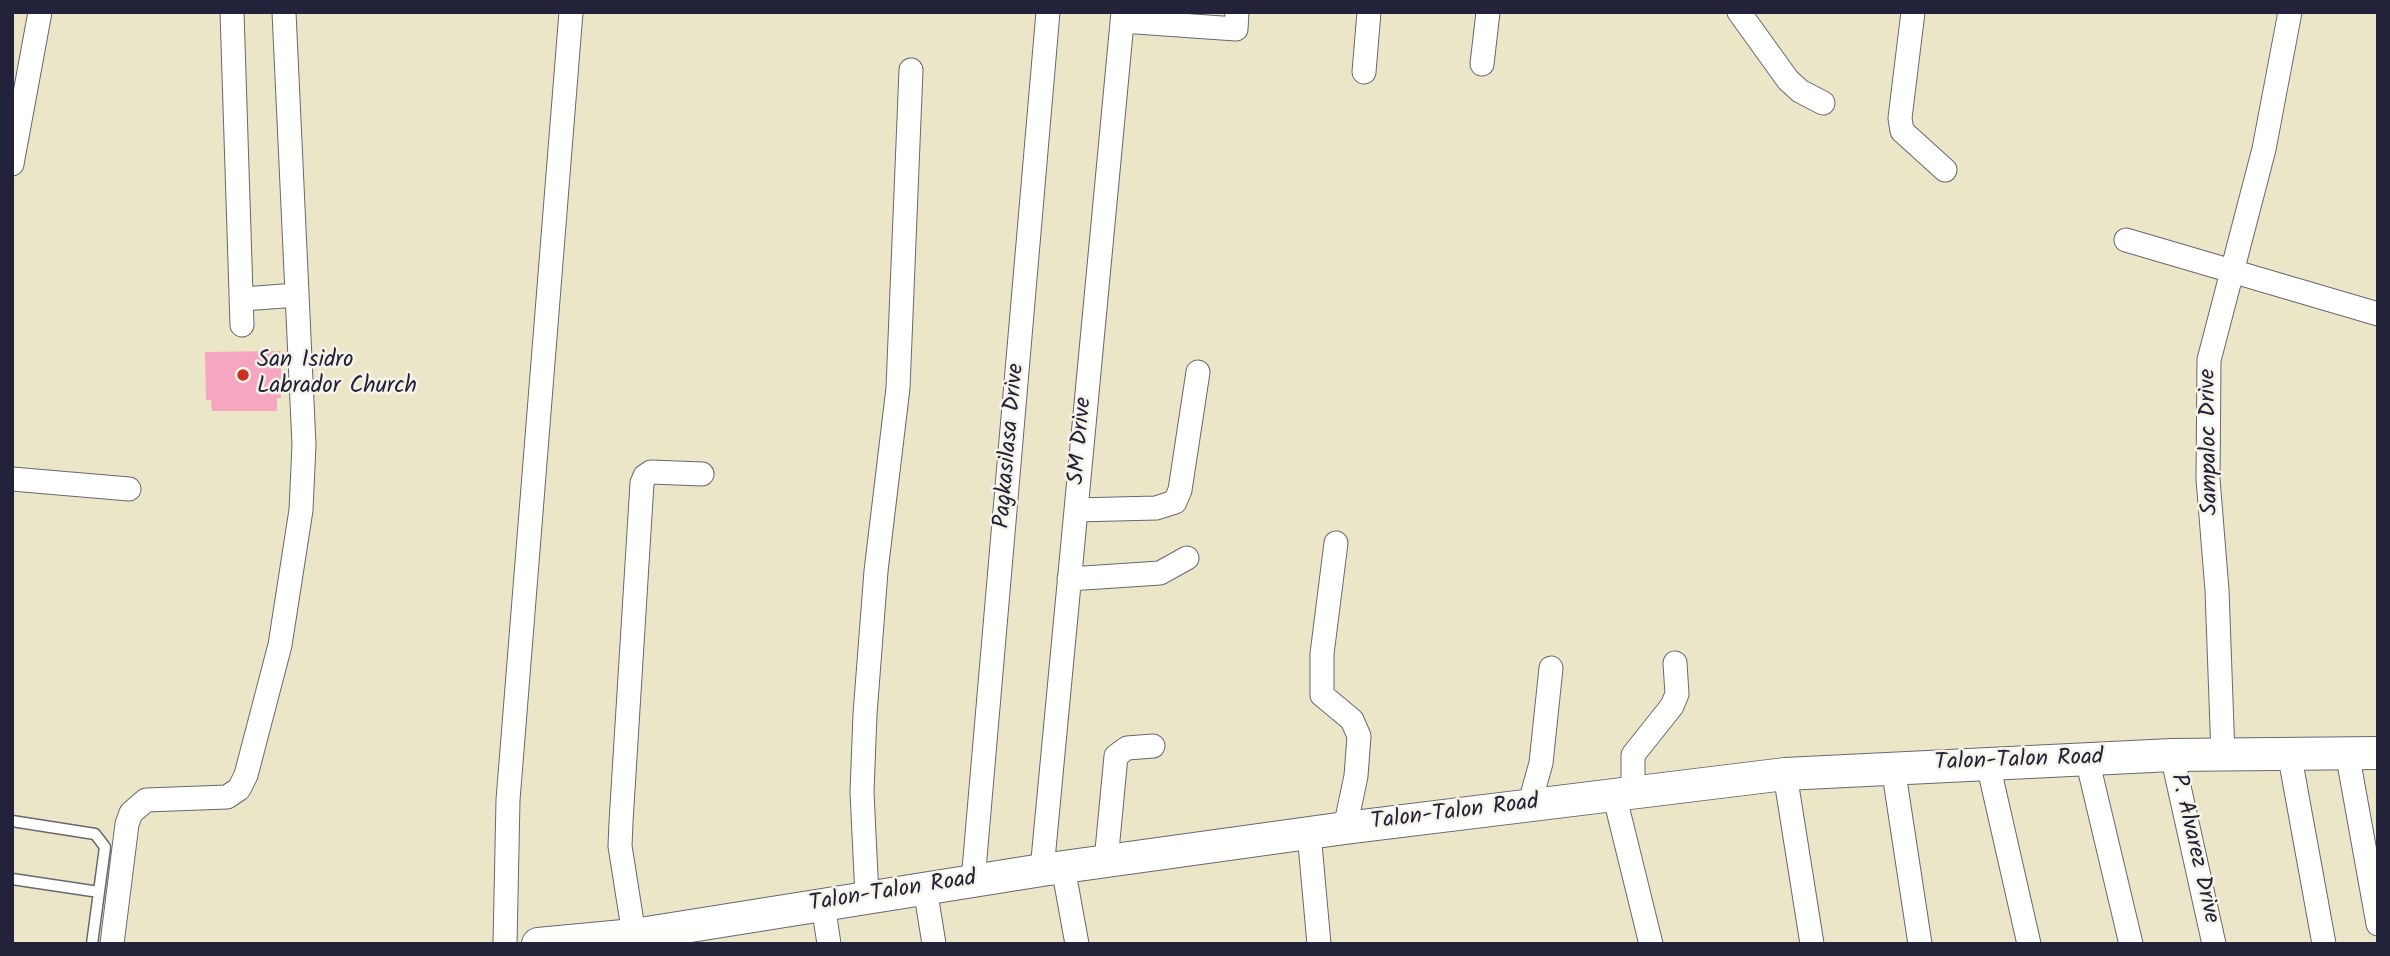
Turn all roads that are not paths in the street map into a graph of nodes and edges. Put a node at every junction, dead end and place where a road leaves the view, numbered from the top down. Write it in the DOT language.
graph roads {
  1 [pos="40,12"];
  2 [pos="232,12"];
  3 [pos="284,12"];
  4 [pos="571,12"];
  5 [pos="1048,12"];
  6 [pos="1237,12"];
  7 [pos="1369,12"];
  8 [pos="1488,12"];
  9 [pos="1739,12"];
  10 [pos="1913,12"];
  11 [pos="2290,12"];
  12 [pos="1122,16"];
  13 [pos="1482,64"];
  14 [pos="911,70"];
  15 [pos="1364,72"];
  16 [pos="1824,103"];
  17 [pos="14,151"];
  18 [pos="1945,170"];
  19 [pos="2126,240"];
  20 [pos="2233,271"];
  21 [pos="297,295"];
  22 [pos="243,299"];
  23 [pos="2378,314"];
  24 [pos="242,325"];
  25 [pos="1198,372"];
  26 [pos="702,474"];
  27 [pos="12,479"];
  28 [pos="129,489"];
  29 [pos="1076,510"];
  30 [pos="1336,543"];
  31 [pos="1187,558"];
  32 [pos="1069,579"];
  33 [pos="1675,663"];
  34 [pos="1551,668"];
  35 [pos="1153,746"];
  36 [pos="2289,752"];
  37 [pos="2363,752"];
  38 [pos="2172,755"];
  39 [pos="2223,755"];
  40 [pos="2087,759"];
  41 [pos="1987,764"];
  42 [pos="1893,767"];
  43 [pos="1785,774"];
  44 [pos="1623,792"];
  45 [pos="1529,806"];
  46 [pos="12,821"];
  47 [pos="1345,828"];
  48 [pos="1309,833"];
  49 [pos="1106,861"];
  50 [pos="1052,869"];
  51 [pos="12,879"];
  52 [pos="973,881"];
  53 [pos="925,888"];
  54 [pos="99,892"];
  55 [pos="867,897"];
  56 [pos="823,904"];
  57 [pos="2378,924"];
  58 [pos="641,937"];
  59 [pos="92,944"];
  60 [pos="112,944"];
  61 [pos="505,944"];
  62 [pos="538,944"];
  63 [pos="829,944"];
  64 [pos="934,944"];
  65 [pos="1077,944"];
  66 [pos="1319,944"];
  67 [pos="1651,944"];
  68 [pos="1812,944"];
  69 [pos="1920,944"];
  70 [pos="2028,944"];
  71 [pos="2131,944"];
  72 [pos="2214,944"];
  73 [pos="2324,944"];
  1 -- 17 [label="street"];
  2 -- 22 [label="street"];
  3 -- 21 [label="street"];
  4 -- 61 [label="street"];
  5 -- 52 [label="street, Pagkasilasa Drive"];
  6 -- 12 [label="street"];
  7 -- 15 [label="street"];
  8 -- 13 [label="street"];
  9 -- 16 [label="street"];
  10 -- 18 [label="street"];
  11 -- 20 [label="street, Sampaloc Drive"];
  12 -- 29 [label="street, SM Drive"];
  14 -- 55 [label="street"];
  19 -- 20 [label="street"];
  20 -- 23 [label="street"];
  20 -- 39 [label="street, Sampaloc Drive"];
  21 -- 22 [label="street"];
  21 -- 60 [label="street"];
  22 -- 24 [label="street"];
  25 -- 29 [label="street"];
  26 -- 58 [label="street"];
  27 -- 28 [label="street"];
  29 -- 32 [label="street, SM Drive"];
  30 -- 47 [label="street"];
  31 -- 32 [label="street"];
  32 -- 50 [label="street, SM Drive"];
  33 -- 44 [label="street"];
  34 -- 45 [label="street"];
  35 -- 49 [label="street"];
  36 -- 37 [label="street, Talon-Talon Road"];
  36 -- 39 [label="street, Talon-Talon Road"];
  36 -- 73 [label="street"];
  37 -- 57 [label="street"];
  38 -- 39 [label="street, Talon-Talon Road"];
  38 -- 40 [label="street, Talon-Talon Road"];
  38 -- 72 [label="street, P. Alvarez Drive"];
  40 -- 41 [label="street, Talon-Talon Road"];
  40 -- 71 [label="street"];
  41 -- 42 [label="street, Talon-Talon Road"];
  41 -- 70 [label="street"];
  42 -- 43 [label="street, Talon-Talon Road"];
  42 -- 69 [label="street"];
  43 -- 44 [label="street, Talon-Talon Road"];
  43 -- 68 [label="street"];
  44 -- 45 [label="street, Talon-Talon Road"];
  44 -- 67 [label="street"];
  45 -- 47 [label="street, Talon-Talon Road"];
  46 -- 54 [label="lane"];
  47 -- 48 [label="street, Talon-Talon Road"];
  48 -- 49 [label="street, Talon-Talon Road"];
  48 -- 66 [label="street"];
  49 -- 50 [label="street, Talon-Talon Road"];
  50 -- 52 [label="street, Talon-Talon Road"];
  50 -- 65 [label="street, SM Drive"];
  51 -- 54 [label="lane"];
  52 -- 53 [label="street, Talon-Talon Road"];
  53 -- 55 [label="street, Talon-Talon Road"];
  53 -- 64 [label="street"];
  54 -- 59 [label="lane"];
  55 -- 56 [label="street, Talon-Talon Road"];
  56 -- 58 [label="street, Talon-Talon Road"];
  56 -- 63 [label="street"];
  58 -- 62 [label="street, Talon-Talon Road"];
}
